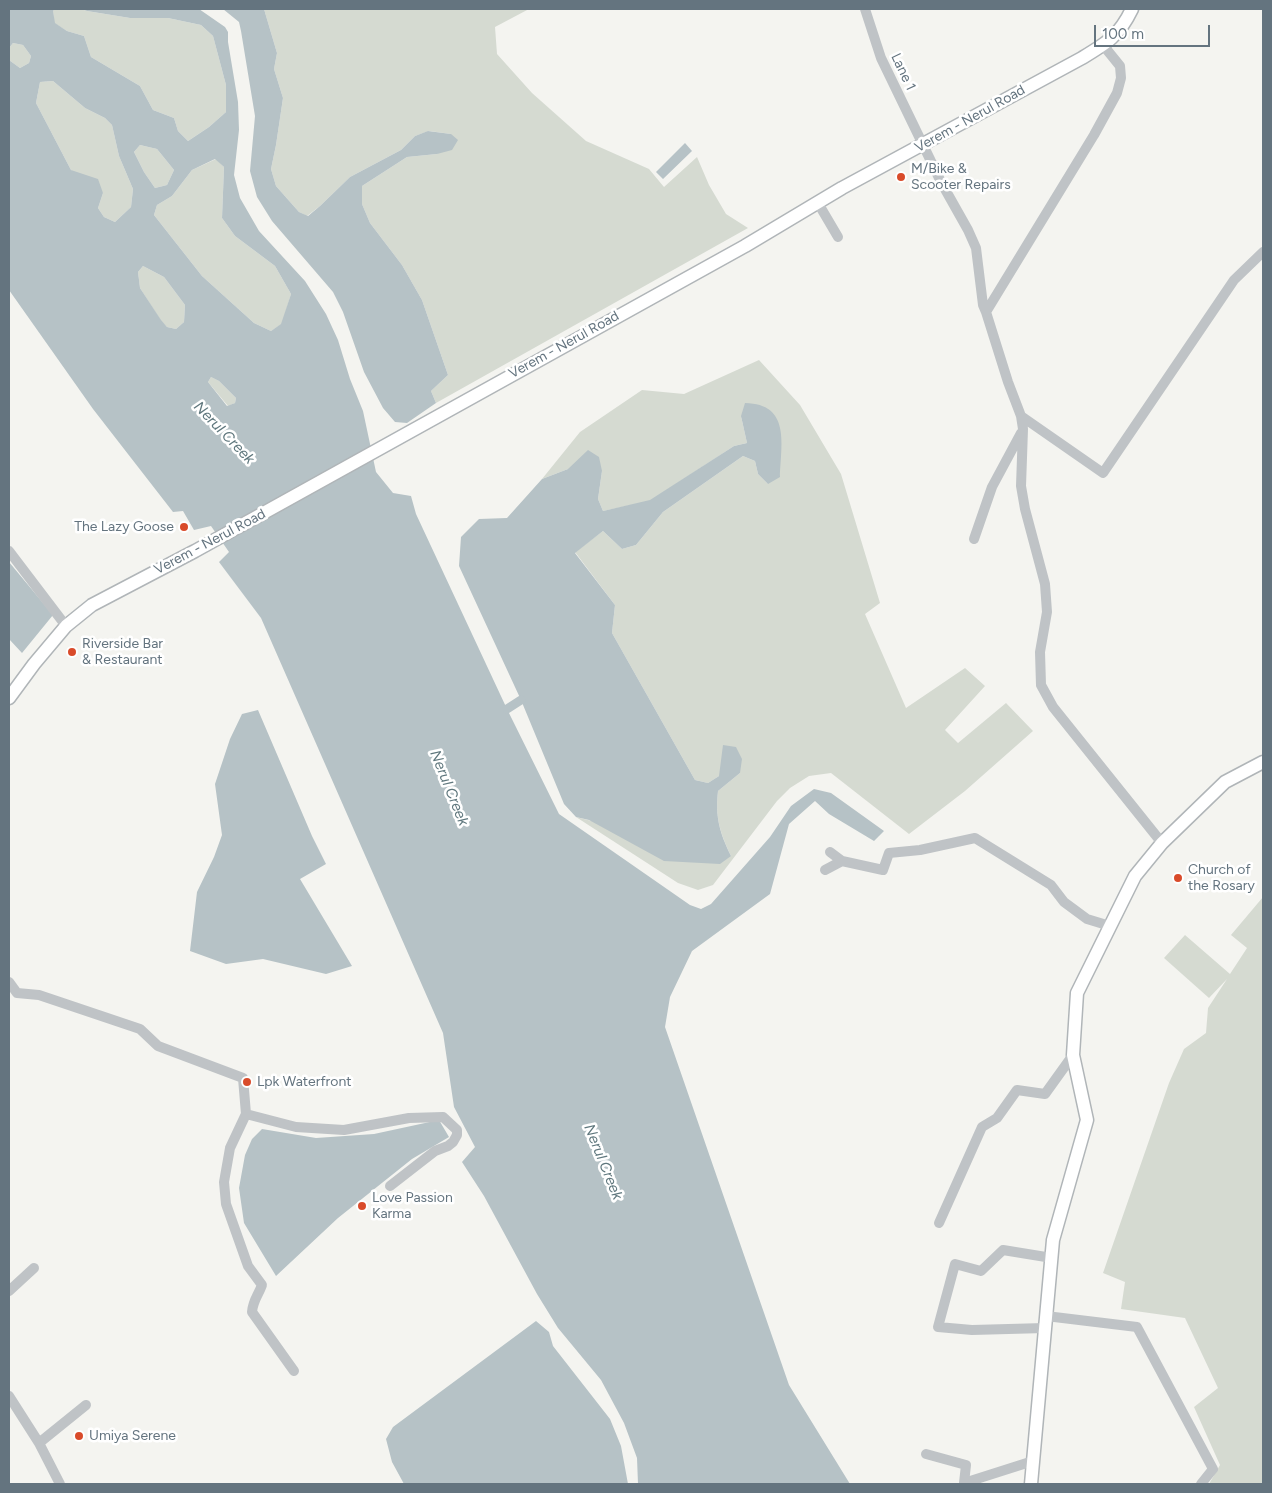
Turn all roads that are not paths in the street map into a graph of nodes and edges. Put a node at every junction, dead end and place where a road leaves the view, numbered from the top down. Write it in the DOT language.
graph roads {
  1 [pos="865,9"];
  2 [pos="1132,9"];
  3 [pos="1103,45"];
  4 [pos="923,145"];
  5 [pos="818,203"];
  6 [pos="838,237"];
  7 [pos="1263,252"];
  8 [pos="986,312"];
  9 [pos="1021,416"];
  10 [pos="1023,429"];
  11 [pos="974,539"];
  12 [pos="9,551"];
  13 [pos="66,626"];
  14 [pos="9,698"];
  15 [pos="1263,762"];
  16 [pos="1162,843"];
  17 [pos="830,852"];
  18 [pos="842,861"];
  19 [pos="824,870"];
  20 [pos="1110,926"];
  21 [pos="9,982"];
  22 [pos="1073,1055"];
  23 [pos="246,1114"];
  24 [pos="390,1186"];
  25 [pos="939,1223"];
  26 [pos="1052,1258"];
  27 [pos="34,1268"];
  28 [pos="9,1291"];
  29 [pos="1046,1322"];
  30 [pos="294,1371"];
  31 [pos="9,1396"];
  32 [pos="86,1405"];
  33 [pos="39,1443"];
  34 [pos="926,1454"];
  35 [pos="1033,1461"];
  36 [pos="60,1484"];
  37 [pos="1031,1484"];
  38 [pos="1201,1484"];
  1 -- 4 [label="street, Lane 1"];
  2 -- 3 [label="main road, Verem - Nerul Road"];
  3 -- 4 [label="main road, Verem - Nerul Road"];
  3 -- 8 [label="street"];
  4 -- 5 [label="main road, Verem - Nerul Road"];
  4 -- 8 [label="street, Lane 1"];
  5 -- 6 [label="street"];
  5 -- 13 [label="main road, Verem - Nerul Road"];
  7 -- 9 [label="street"];
  8 -- 9 [label="street, Lane 1"];
  9 -- 10 [label="street, Lane 1"];
  10 -- 11 [label="street"];
  10 -- 16 [label="street, Lane 1"];
  12 -- 13 [label="street"];
  13 -- 14 [label="main road, Verem - Nerul Road"];
  15 -- 16 [label="main road"];
  16 -- 20 [label="main road"];
  17 -- 18 [label="street"];
  18 -- 19 [label="street"];
  18 -- 20 [label="street"];
  20 -- 22 [label="main road"];
  21 -- 23 [label="street"];
  22 -- 25 [label="street"];
  22 -- 26 [label="main road"];
  23 -- 24 [label="street"];
  23 -- 30 [label="street"];
  26 -- 29 [label="main road"];
  26 -- 29 [label="street"];
  27 -- 28 [label="street"];
  29 -- 35 [label="main road"];
  29 -- 38 [label="street"];
  31 -- 33 [label="street"];
  32 -- 33 [label="street"];
  33 -- 36 [label="street"];
  34 -- 35 [label="street"];
  35 -- 37 [label="main road"];
}
